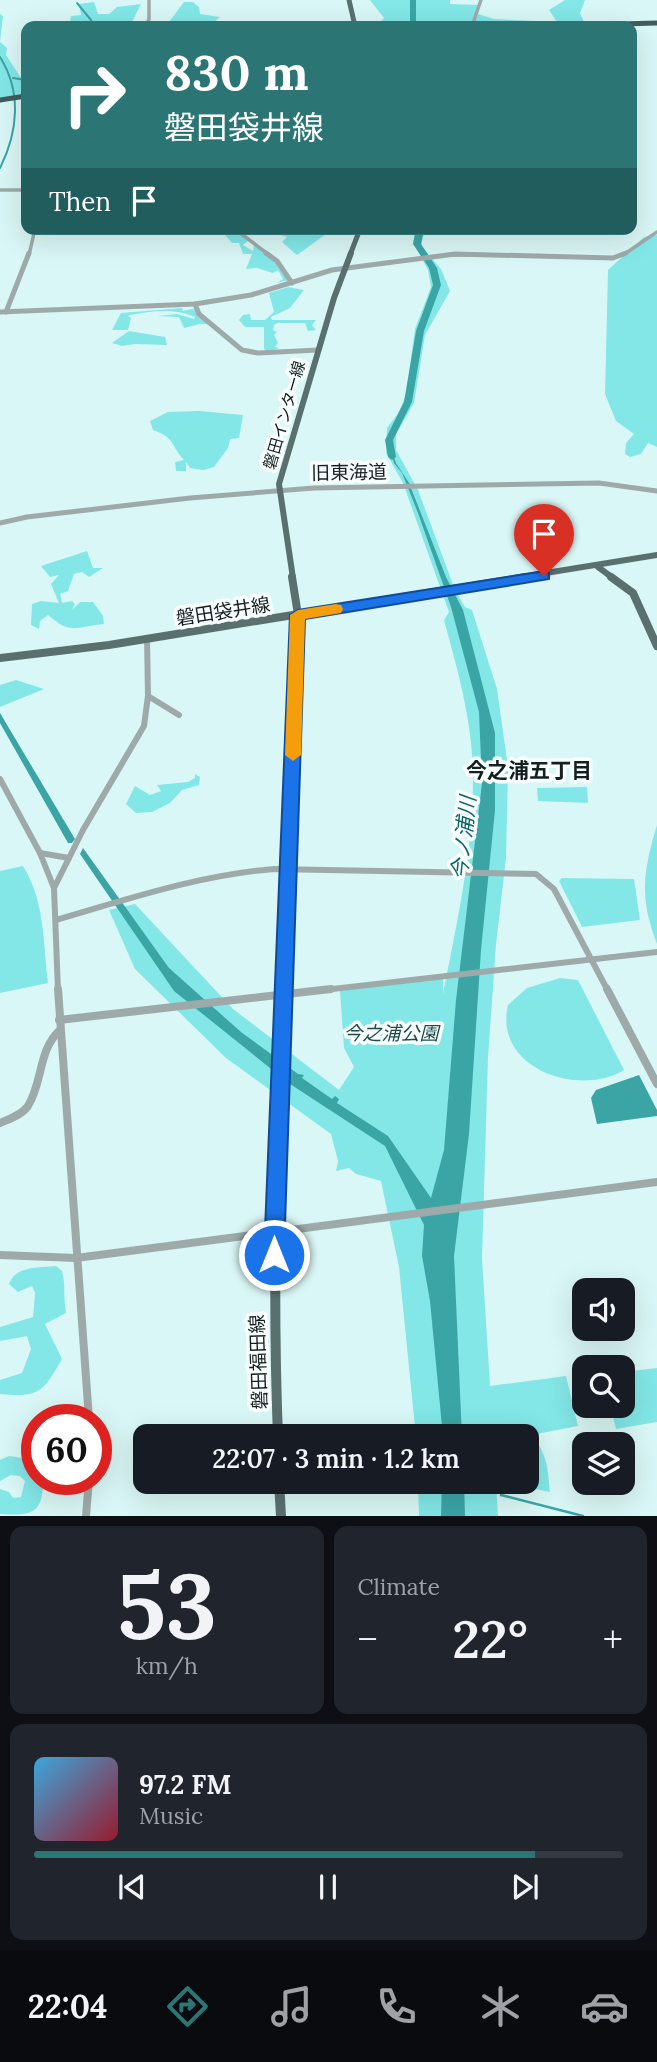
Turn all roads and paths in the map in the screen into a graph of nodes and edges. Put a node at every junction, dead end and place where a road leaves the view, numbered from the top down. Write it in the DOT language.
graph roads {
  1 [pos="149,0"];
  2 [pos="347,0"];
  3 [pos="481,0"];
  4 [pos="148,21"];
  5 [pos="351,21"];
  6 [pos="474,21"];
  7 [pos="657,24"];
  8 [pos="637,25"];
  9 [pos="21,98"];
  10 [pos="0,101"];
  11 [pos="0,190"];
  12 [pos="21,190"];
  13 [pos="657,232"];
  14 [pos="34,235"];
  15 [pos="243,235"];
  16 [pos="358,235"];
  17 [pos="348,267"];
  18 [pos="292,283"];
  19 [pos="195,304"];
  20 [pos="3,312"];
  21 [pos="318,350"];
  22 [pos="279,490"];
  23 [pos="657,491"];
  24 [pos="0,523"];
  25 [pos="657,555"];
  26 [pos="598,567"];
  27 [pos="298,615"];
  28 [pos="147,638"];
  29 [pos="657,646"];
  30 [pos="0,658"];
  31 [pos="148,696"];
  32 [pos="179,715"];
  33 [pos="0,779"];
  34 [pos="40,853"];
  35 [pos="68,858"];
  36 [pos="288,869"];
  37 [pos="54,888"];
  38 [pos="56,920"];
  39 [pos="657,952"];
  40 [pos="590,959"];
  41 [pos="283,994"];
  42 [pos="60,1020"];
  43 [pos="60,1030"];
  44 [pos="657,1084"];
  45 [pos="0,1123"];
  46 [pos="657,1182"];
  47 [pos="274,1231"];
  48 [pos="0,1255"];
  49 [pos="76,1258"];
  50 [pos="88,1404"];
  51 [pos="278,1424"];
  52 [pos="280,1494"];
  53 [pos="88,1495"];
  54 [pos="86,1516"];
  55 [pos="281,1516"];
  1 -- 4 [label="street"];
  2 -- 5 [label="main road"];
  3 -- 6 [label="street"];
  7 -- 8 [label="highway"];
  9 -- 10 [label="highway"];
  11 -- 12 [label="street"];
  13 -- 17 [label="street"];
  14 -- 20 [label="street"];
  15 -- 18 [label="street"];
  16 -- 17 [label="main road, 磐田インター線"];
  17 -- 18 [label="street"];
  17 -- 21 [label="main road, 磐田インター線"];
  18 -- 19 [label="street"];
  19 -- 20 [label="street"];
  19 -- 21 [label="street"];
  21 -- 22 [label="main road, 磐田インター線"];
  22 -- 23 [label="street, 旧東海道"];
  22 -- 24 [label="street, 旧東海道"];
  22 -- 27 [label="main road, 磐田インター線"];
  25 -- 26 [label="main road, 磐田袋井線"];
  26 -- 27 [label="main road, 磐田袋井線"];
  26 -- 29 [label="main road"];
  27 -- 28 [label="main road, 磐田袋井線"];
  27 -- 36 [label="main road, 磐田福田線"];
  28 -- 30 [label="main road, 磐田袋井線"];
  28 -- 31 [label="street"];
  31 -- 32 [label="street"];
  31 -- 35 [label="street"];
  33 -- 34 [label="street"];
  34 -- 35 [label="street"];
  34 -- 37 [label="street"];
  35 -- 37 [label="street"];
  36 -- 38 [label="street"];
  36 -- 40 [label="street"];
  36 -- 41 [label="main road, 磐田福田線"];
  37 -- 38 [label="street"];
  38 -- 42 [label="street"];
  39 -- 40 [label="street"];
  40 -- 41 [label="street"];
  40 -- 44 [label="street"];
  41 -- 42 [label="street"];
  41 -- 47 [label="main road, 磐田福田線"];
  42 -- 43 [label="street"];
  43 -- 45 [label="street"];
  43 -- 49 [label="street"];
  46 -- 47 [label="street"];
  47 -- 49 [label="street"];
  47 -- 51 [label="main road, 磐田福田線"];
  48 -- 49 [label="street"];
  49 -- 50 [label="street"];
  52 -- 55 [label="main road"];
  53 -- 54 [label="street"];
}
